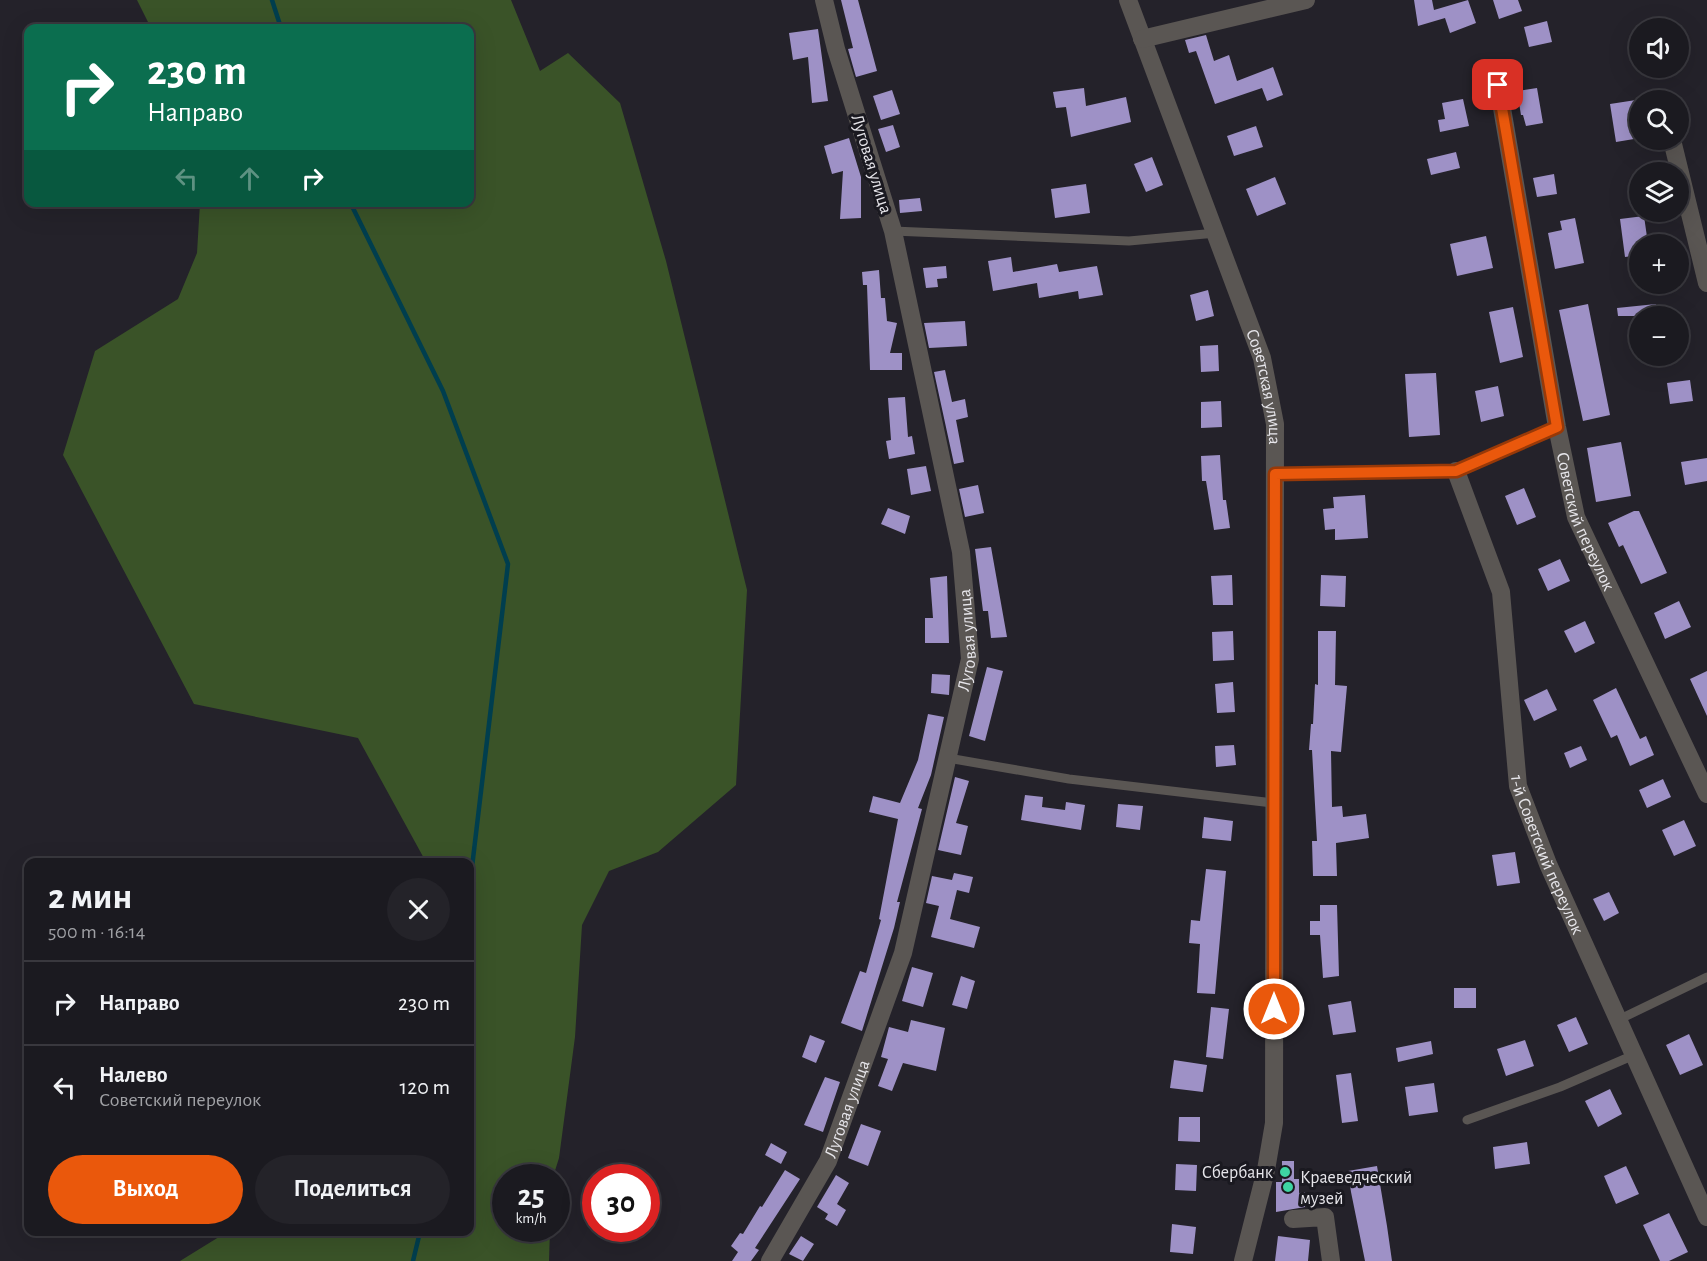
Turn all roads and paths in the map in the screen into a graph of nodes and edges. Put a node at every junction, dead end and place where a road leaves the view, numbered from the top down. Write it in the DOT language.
graph roads {
  1 [pos="824,0"];
  2 [pos="1128,0"];
  3 [pos="1306,0"];
  4 [pos="1142,39"];
  5 [pos="1498,85"];
  6 [pos="1674,150"];
  7 [pos="892,231"];
  8 [pos="1216,233"];
  9 [pos="1707,283"];
  10 [pos="1557,427"];
  11 [pos="1456,471"];
  12 [pos="1275,474"];
  13 [pos="948,758"];
  14 [pos="1707,794"];
  15 [pos="1273,803"];
  16 [pos="1707,977"];
  17 [pos="1618,1020"];
  18 [pos="1634,1054"];
  19 [pos="1467,1120"];
  20 [pos="1707,1217"];
  21 [pos="1293,1219"];
  22 [pos="770,1261"];
  23 [pos="1243,1261"];
  24 [pos="1331,1261"];
  1 -- 7 [label="street, Луговая улица"];
  2 -- 4 [label="street, Советская улица"];
  3 -- 4 [label="street"];
  4 -- 8 [label="street, Советская улица"];
  5 -- 10 [label="street, Советский переулок"];
  6 -- 9 [label="street"];
  7 -- 8 [label="lane"];
  7 -- 13 [label="street, Луговая улица"];
  8 -- 12 [label="street, Советская улица"];
  10 -- 11 [label="lane"];
  10 -- 14 [label="street, Советский переулок"];
  11 -- 12 [label="lane"];
  11 -- 17 [label="street, 1-й Советский переулок"];
  12 -- 15 [label="street, Советская улица"];
  13 -- 15 [label="lane"];
  13 -- 22 [label="street, Луговая улица"];
  15 -- 23 [label="street, Советская улица"];
  16 -- 17 [label="lane"];
  17 -- 18 [label="street, 1-й Советский переулок"];
  18 -- 19 [label="lane"];
  18 -- 20 [label="street, 1-й Советский переулок"];
  21 -- 24 [label="street"];
}
